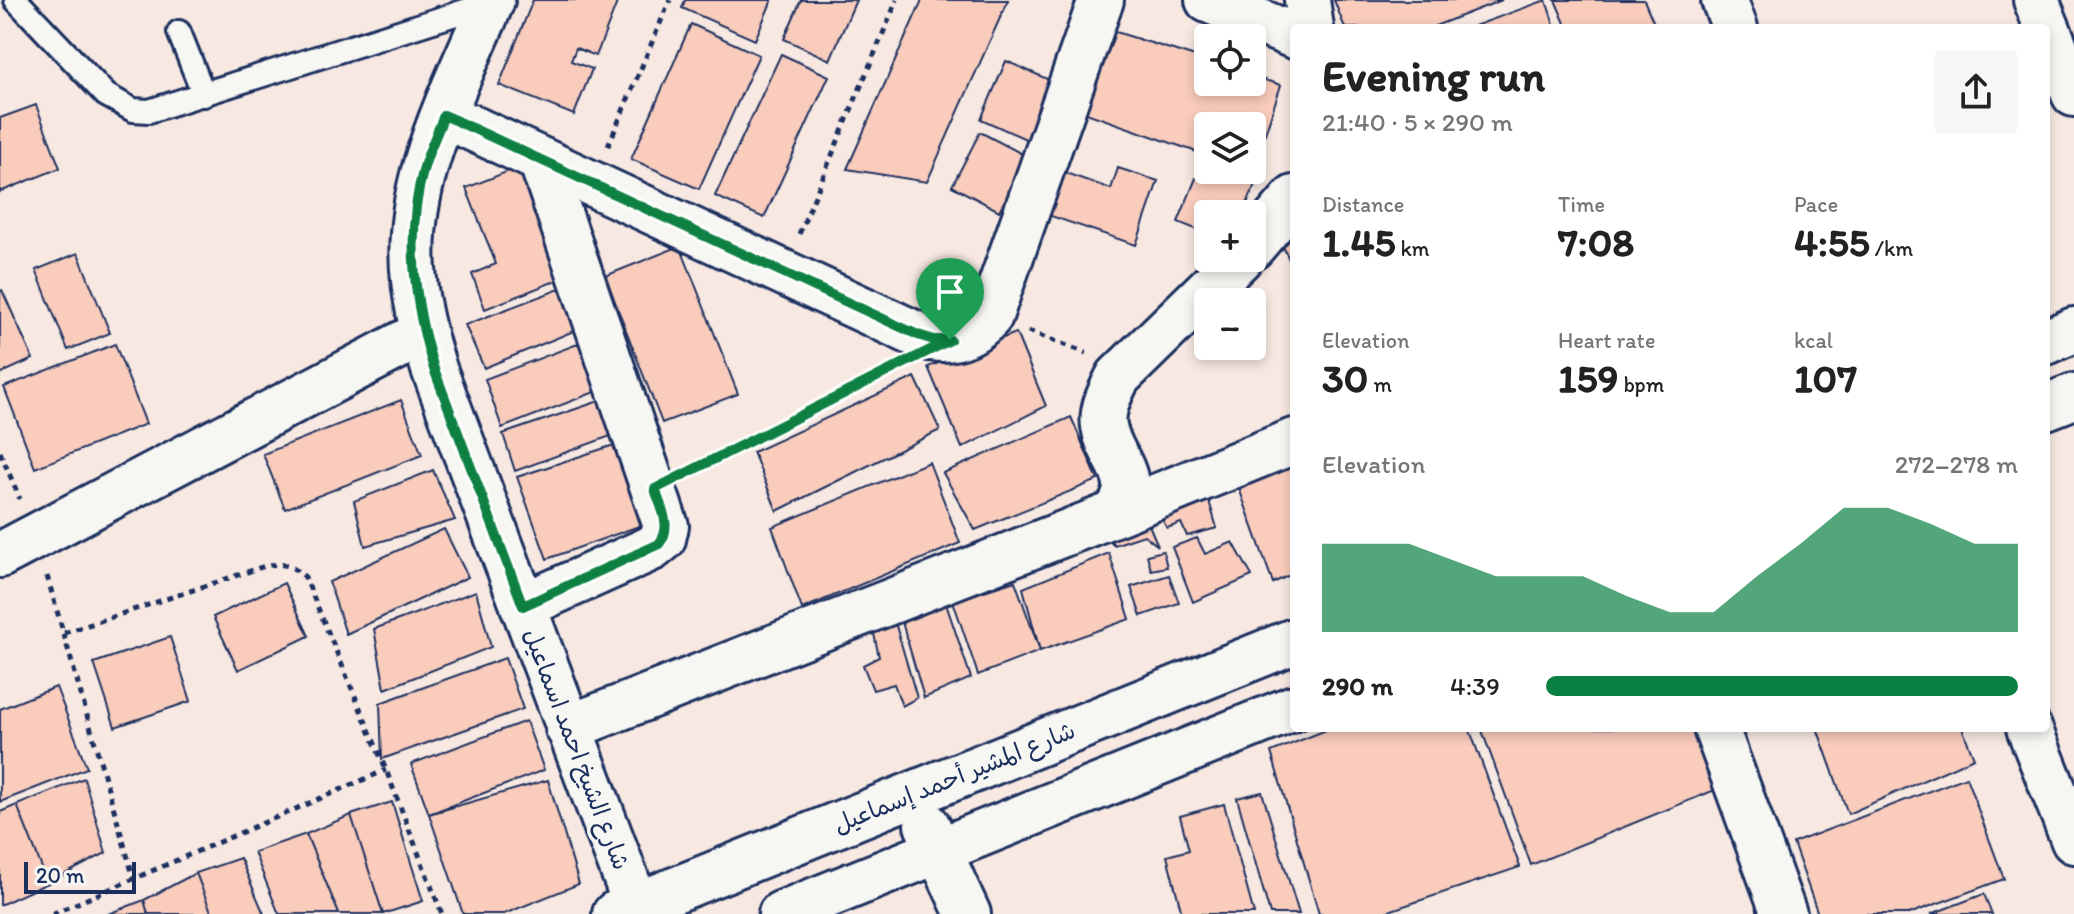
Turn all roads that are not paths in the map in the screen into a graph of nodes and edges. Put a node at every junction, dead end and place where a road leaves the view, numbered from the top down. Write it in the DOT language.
graph roads {
  1 [pos="16,0"];
  2 [pos="1101,0"];
  3 [pos="1208,0"];
  4 [pos="1307,0"];
  5 [pos="1724,0"];
  6 [pos="2036,0"];
  7 [pos="491,1"];
  8 [pos="1310,24"];
  9 [pos="1733,24"];
  10 [pos="2046,24"];
  11 [pos="179,32"];
  12 [pos="1290,34"];
  13 [pos="2050,35"];
  14 [pos="2074,94"];
  15 [pos="204,95"];
  16 [pos="444,115"];
  17 [pos="541,160"];
  18 [pos="1290,203"];
  19 [pos="1266,231"];
  20 [pos="1225,272"];
  21 [pos="2074,330"];
  22 [pos="423,333"];
  23 [pos="2050,340"];
  24 [pos="2074,396"];
  25 [pos="2050,405"];
  26 [pos="1290,443"];
  27 [pos="1114,514"];
  28 [pos="18,546"];
  29 [pos="523,606"];
  30 [pos="1290,643"];
  31 [pos="1290,710"];
  32 [pos="568,728"];
  33 [pos="1717,732"];
  34 [pos="2031,732"];
  35 [pos="913,793"];
  36 [pos="2074,841"];
  37 [pos="938,851"];
  38 [pos="625,910"];
  39 [pos="781,914"];
  40 [pos="968,914"];
  41 [pos="1784,914"];
  1 -- 15 [label="lane"];
  2 -- 17 [label="street"];
  3 -- 12 [label="street"];
  4 -- 8 [label="street"];
  5 -- 9 [label="street"];
  6 -- 10 [label="street"];
  7 -- 15 [label="lane"];
  7 -- 16 [label="street, شارع الشيخ احمد اسماعيل"];
  11 -- 15 [label="lane"];
  13 -- 14 [label="street"];
  16 -- 17 [label="street"];
  16 -- 22 [label="street, شارع الشيخ احمد اسماعيل"];
  17 -- 29 [label="street"];
  18 -- 19 [label="street"];
  20 -- 27 [label="street"];
  21 -- 23 [label="street"];
  22 -- 28 [label="street"];
  22 -- 29 [label="street, شارع الشيخ احمد اسماعيل"];
  24 -- 25 [label="street"];
  26 -- 27 [label="street"];
  27 -- 32 [label="street"];
  29 -- 32 [label="street, شارع الشيخ احمد اسماعيل"];
  30 -- 35 [label="street, شارع المشير أحمد إسماعيل"];
  31 -- 37 [label="street"];
  32 -- 38 [label="street, شارع الشيخ احمد اسماعيل"];
  33 -- 41 [label="street"];
  34 -- 36 [label="street"];
  35 -- 37 [label="street"];
  35 -- 38 [label="street, شارع المشير أحمد إسماعيل"];
  37 -- 39 [label="street"];
  37 -- 40 [label="street"];
}
